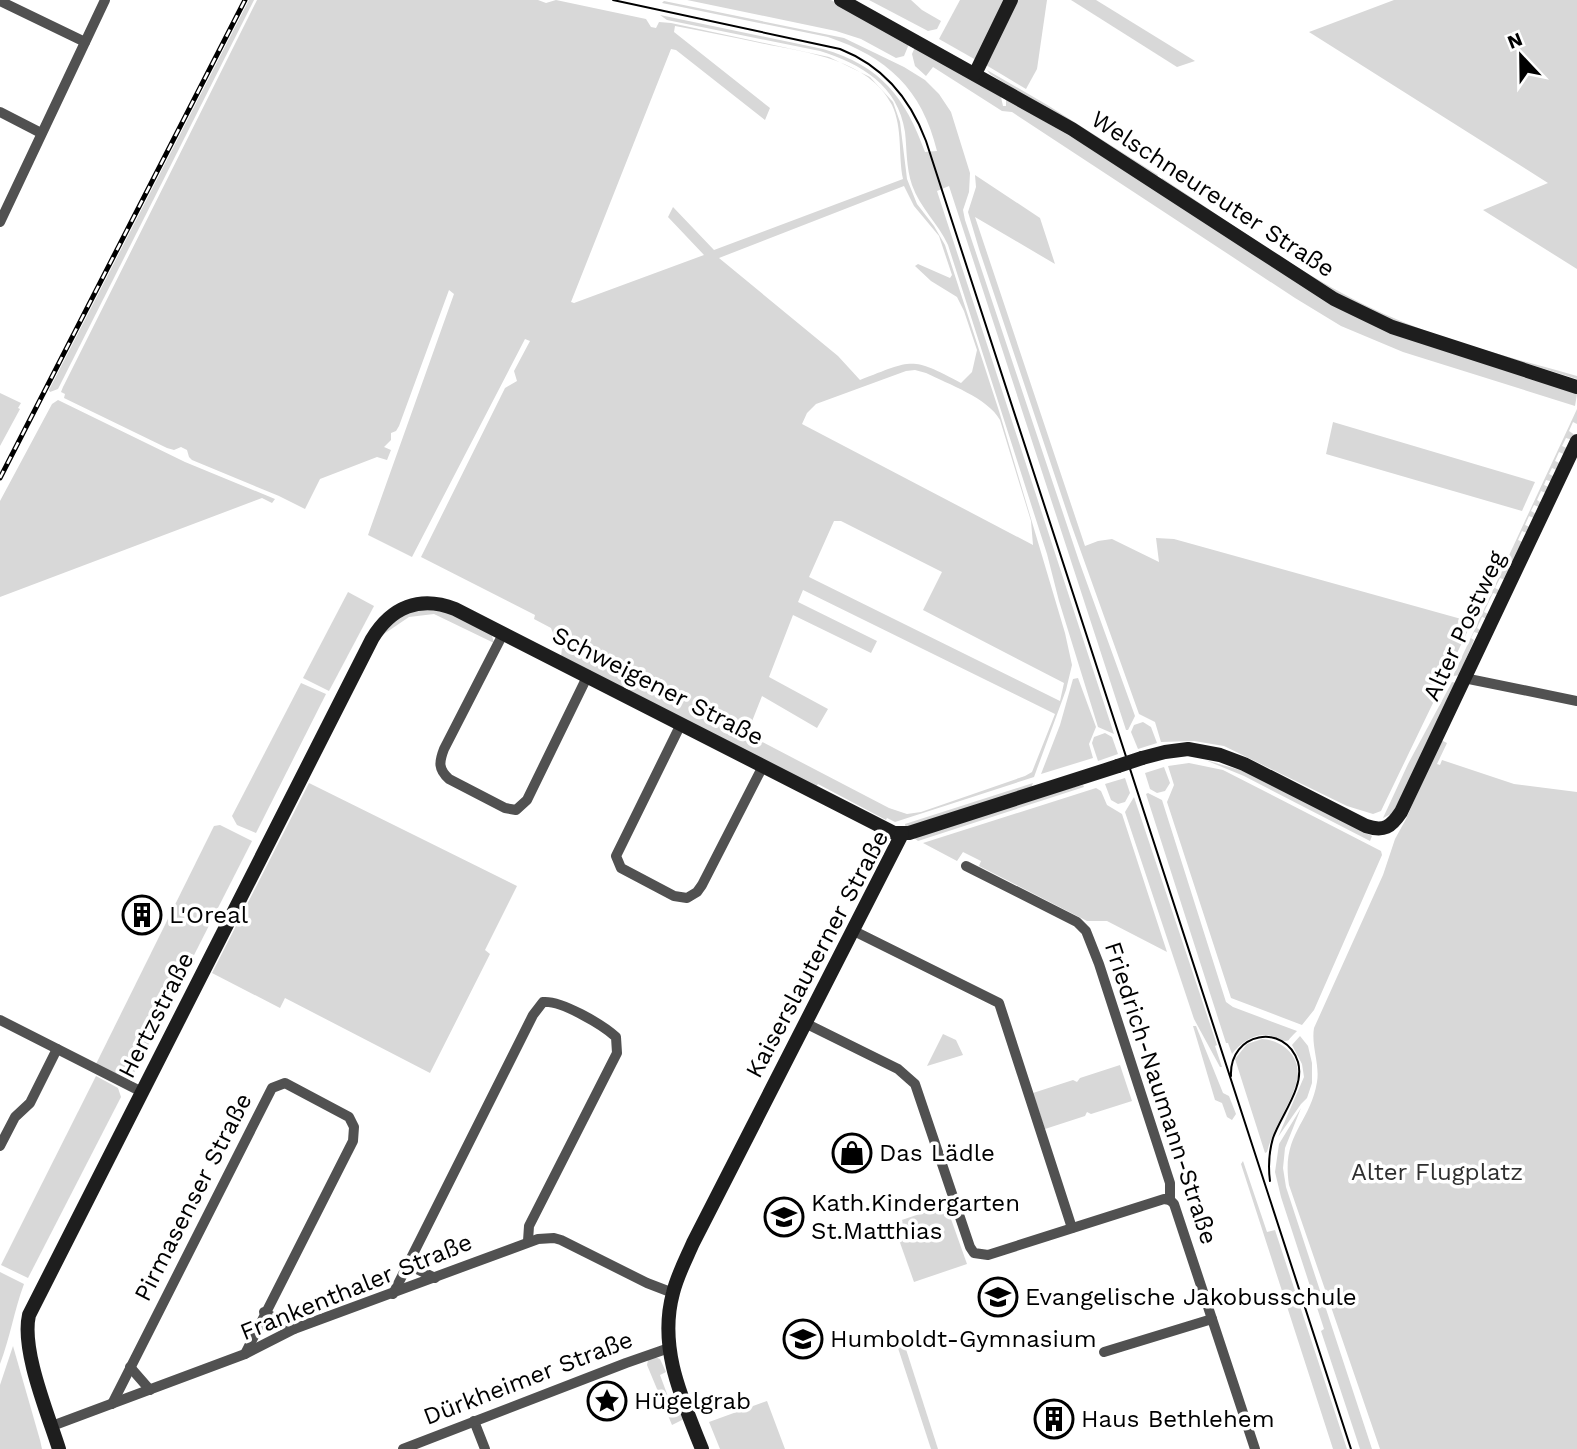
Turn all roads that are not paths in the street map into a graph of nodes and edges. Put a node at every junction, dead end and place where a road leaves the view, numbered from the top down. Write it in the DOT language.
graph roads {
  1 [pos="105,0"];
  2 [pos="841,0"];
  3 [pos="1011,0"];
  4 [pos="0,1"];
  5 [pos="85,42"];
  6 [pos="975,74"];
  7 [pos="0,112"];
  8 [pos="41,133"];
  9 [pos="0,222"];
  10 [pos="1577,387"];
  11 [pos="1577,441"];
  12 [pos="390,615"];
  13 [pos="503,634"];
  14 [pos="588,675"];
  15 [pos="1465,678"];
  16 [pos="1577,701"];
  17 [pos="681,724"];
  18 [pos="763,766"];
  19 [pos="1389,827"];
  20 [pos="902,834"];
  21 [pos="966,866"];
  22 [pos="852,930"];
  23 [pos="0,1020"];
  24 [pos="805,1023"];
  25 [pos="57,1049"];
  26 [pos="142,1092"];
  27 [pos="0,1146"];
  28 [pos="1170,1200"];
  29 [pos="1072,1228"];
  30 [pos="528,1241"];
  31 [pos="407,1264"];
  32 [pos="435,1278"];
  33 [pos="673,1293"];
  34 [pos="393,1294"];
  35 [pos="264,1312"];
  36 [pos="1212,1319"];
  37 [pos="294,1329"];
  38 [pos="669,1348"];
  39 [pos="1104,1352"];
  40 [pos="245,1354"];
  41 [pos="130,1367"];
  42 [pos="149,1390"];
  43 [pos="111,1404"];
  44 [pos="474,1422"];
  45 [pos="52,1426"];
  46 [pos="59,1449"];
  47 [pos="404,1449"];
  48 [pos="485,1449"];
  49 [pos="702,1449"];
  50 [pos="1255,1449"];
  1 -- 5 [label="street"];
  2 -- 6 [label="main road, Welschneureuter Straße"];
  3 -- 6 [label="main road"];
  4 -- 5 [label="street"];
  5 -- 8 [label="street"];
  6 -- 10 [label="main road, Welschneureuter Straße"];
  7 -- 8 [label="street"];
  8 -- 9 [label="street"];
  11 -- 15 [label="main road, Alter Postweg"];
  12 -- 13 [label="main road, Schweigener Straße"];
  12 -- 26 [label="main road, Hertzstraße"];
  13 -- 14 [label="main road, Schweigener Straße"];
  13 -- 14 [label="street"];
  14 -- 17 [label="main road, Schweigener Straße"];
  15 -- 16 [label="street"];
  15 -- 19 [label="main road, Alter Postweg"];
  17 -- 18 [label="main road, Schweigener Straße"];
  17 -- 18 [label="street"];
  18 -- 20 [label="main road, Schweigener Straße"];
  19 -- 20 [label="main road, Kaiserslauterner Straße, bridge"];
  20 -- 22 [label="main road, Kaiserslauterner Straße"];
  21 -- 28 [label="street, Friedrich-Naumann-Straße"];
  22 -- 24 [label="main road, Kaiserslauterner Straße"];
  22 -- 29 [label="street"];
  23 -- 25 [label="street"];
  24 -- 29 [label="street"];
  24 -- 33 [label="main road, Kaiserslauterner Straße"];
  25 -- 26 [label="street"];
  25 -- 27 [label="street"];
  26 -- 45 [label="main road, Hertzstraße"];
  28 -- 29 [label="street"];
  28 -- 36 [label="street, Friedrich-Naumann-Straße"];
  30 -- 31 [label="street"];
  30 -- 32 [label="street, Frankenthaler Straße"];
  30 -- 33 [label="street, Frankenthaler Straße"];
  31 -- 32 [label="street"];
  31 -- 34 [label="street"];
  32 -- 34 [label="street, Frankenthaler Straße"];
  33 -- 38 [label="main road, Kaiserslauterner Straße"];
  34 -- 37 [label="street, Frankenthaler Straße"];
  35 -- 37 [label="street"];
  35 -- 40 [label="street"];
  35 -- 41 [label="street, Pirmasenser Straße"];
  36 -- 39 [label="street"];
  36 -- 50 [label="street, Friedrich-Naumann-Straße"];
  37 -- 40 [label="street, Frankenthaler Straße"];
  38 -- 44 [label="street, Dürkheimer Straße"];
  38 -- 49 [label="main road, Kaiserslauterner Straße"];
  40 -- 42 [label="street, Frankenthaler Straße"];
  41 -- 42 [label="street"];
  41 -- 43 [label="street, Pirmasenser Straße"];
  42 -- 43 [label="street, Frankenthaler Straße"];
  43 -- 45 [label="street, Frankenthaler Straße"];
  44 -- 47 [label="street, Dürkheimer Straße"];
  44 -- 48 [label="street"];
  45 -- 46 [label="main road, Hertzstraße"];
}
